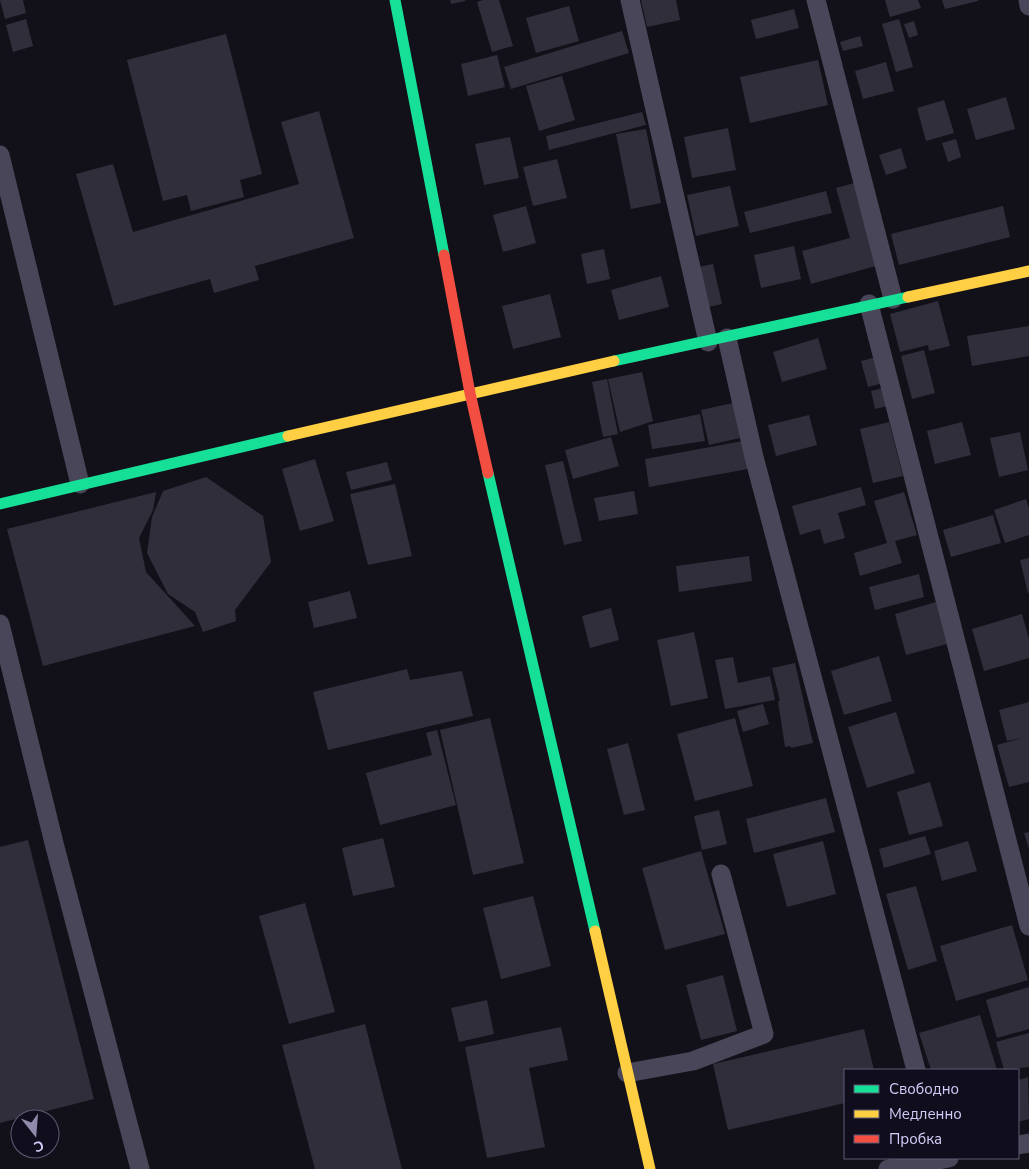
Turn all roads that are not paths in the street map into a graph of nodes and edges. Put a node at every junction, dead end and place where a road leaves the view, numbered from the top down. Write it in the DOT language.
graph roads {
  1 [pos="394,0"];
  2 [pos="630,0"];
  3 [pos="816,0"];
  4 [pos="1028,0"];
  5 [pos="1029,6"];
  6 [pos="0,155"];
  7 [pos="1029,271"];
  8 [pos="893,299"];
  9 [pos="869,304"];
  10 [pos="727,338"];
  11 [pos="708,342"];
  12 [pos="470,393"];
  13 [pos="80,484"];
  14 [pos="0,504"];
  15 [pos="0,624"];
  16 [pos="722,874"];
  17 [pos="1029,926"];
  18 [pos="916,1069"];
  19 [pos="627,1073"];
  20 [pos="942,1161"];
  21 [pos="140,1169"];
  22 [pos="650,1169"];
  23 [pos="888,1169"];
  1 -- 12 [label="street"];
  2 -- 11 [label="street"];
  3 -- 8 [label="street"];
  4 -- 5 [label="street"];
  6 -- 13 [label="street"];
  7 -- 8 [label="street"];
  8 -- 9 [label="street"];
  9 -- 10 [label="street"];
  9 -- 17 [label="street"];
  10 -- 11 [label="street"];
  10 -- 18 [label="street"];
  11 -- 12 [label="street"];
  12 -- 13 [label="street"];
  12 -- 19 [label="street"];
  13 -- 14 [label="street"];
  15 -- 21 [label="street"];
  16 -- 19 [label="street"];
  19 -- 22 [label="street"];
  20 -- 23 [label="street"];
}
